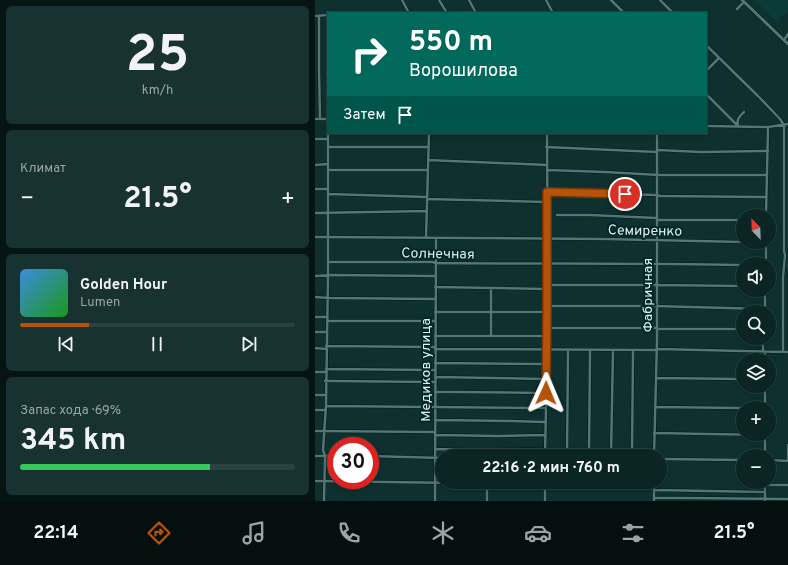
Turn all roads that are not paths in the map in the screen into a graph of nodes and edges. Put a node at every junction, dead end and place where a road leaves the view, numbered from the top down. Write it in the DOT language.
graph roads {
  1 [pos="402,0"];
  2 [pos="439,0"];
  3 [pos="469,0"];
  4 [pos="545,0"];
  5 [pos="611,0"];
  6 [pos="660,0"];
  7 [pos="743,1"];
  8 [pos="737,8"];
  9 [pos="408,12"];
  10 [pos="446,12"];
  11 [pos="475,12"];
  12 [pos="552,12"];
  13 [pos="623,12"];
  14 [pos="672,12"];
  15 [pos="315,16"];
  16 [pos="319,16"];
  17 [pos="327,16"];
  18 [pos="788,34"];
  19 [pos="783,40"];
  20 [pos="788,44"];
  21 [pos="707,46"];
  22 [pos="719,58"];
  23 [pos="707,70"];
  24 [pos="707,95"];
  25 [pos="744,112"];
  26 [pos="315,119"];
  27 [pos="320,119"];
  28 [pos="327,119"];
  29 [pos="786,124"];
  30 [pos="707,126"];
  31 [pos="738,126"];
  32 [pos="767,126"];
  33 [pos="328,134"];
  34 [pos="429,134"];
  35 [pos="547,134"];
  36 [pos="657,134"];
  37 [pos="315,139"];
  38 [pos="328,139"];
  39 [pos="328,147"];
  40 [pos="428,147"];
  41 [pos="546,147"];
  42 [pos="657,151"];
  43 [pos="767,151"];
  44 [pos="428,160"];
  45 [pos="328,164"];
  46 [pos="315,165"];
  47 [pos="547,165"];
  48 [pos="328,170"];
  49 [pos="428,170"];
  50 [pos="547,170"];
  51 [pos="657,174"];
  52 [pos="767,175"];
  53 [pos="315,189"];
  54 [pos="328,189"];
  55 [pos="547,192"];
  56 [pos="328,194"];
  57 [pos="657,195"];
  58 [pos="766,197"];
  59 [pos="427,198"];
  60 [pos="547,202"];
  61 [pos="766,209"];
  62 [pos="427,211"];
  63 [pos="315,213"];
  64 [pos="328,213"];
  65 [pos="557,215"];
  66 [pos="657,219"];
  67 [pos="736,220"];
  68 [pos="315,237"];
  69 [pos="328,237"];
  70 [pos="426,238"];
  71 [pos="436,238"];
  72 [pos="547,239"];
  73 [pos="657,241"];
  74 [pos="736,242"];
  75 [pos="787,255"];
  76 [pos="328,262"];
  77 [pos="436,263"];
  78 [pos="657,263"];
  79 [pos="547,264"];
  80 [pos="736,264"];
  81 [pos="315,276"];
  82 [pos="328,276"];
  83 [pos="436,276"];
  84 [pos="547,285"];
  85 [pos="656,285"];
  86 [pos="736,286"];
  87 [pos="435,288"];
  88 [pos="491,288"];
  89 [pos="547,289"];
  90 [pos="315,297"];
  91 [pos="327,298"];
  92 [pos="435,299"];
  93 [pos="547,306"];
  94 [pos="656,307"];
  95 [pos="736,309"];
  96 [pos="435,312"];
  97 [pos="491,312"];
  98 [pos="547,312"];
  99 [pos="315,317"];
  100 [pos="327,317"];
  101 [pos="327,321"];
  102 [pos="435,321"];
  103 [pos="547,328"];
  104 [pos="657,329"];
  105 [pos="736,329"];
  106 [pos="315,332"];
  107 [pos="326,332"];
  108 [pos="435,336"];
  109 [pos="491,336"];
  110 [pos="547,336"];
  111 [pos="764,345"];
  112 [pos="326,347"];
  113 [pos="315,348"];
  114 [pos="435,348"];
  115 [pos="546,350"];
  116 [pos="568,350"];
  117 [pos="590,350"];
  118 [pos="613,350"];
  119 [pos="633,350"];
  120 [pos="656,350"];
  121 [pos="764,352"];
  122 [pos="783,352"];
  123 [pos="788,352"];
  124 [pos="435,363"];
  125 [pos="547,364"];
  126 [pos="326,370"];
  127 [pos="435,370"];
  128 [pos="315,372"];
  129 [pos="435,378"];
  130 [pos="656,378"];
  131 [pos="546,379"];
  132 [pos="736,379"];
  133 [pos="325,381"];
  134 [pos="435,382"];
  135 [pos="435,392"];
  136 [pos="546,393"];
  137 [pos="315,395"];
  138 [pos="325,396"];
  139 [pos="325,406"];
  140 [pos="435,407"];
  141 [pos="655,407"];
  142 [pos="545,408"];
  143 [pos="736,408"];
  144 [pos="315,410"];
  145 [pos="325,410"];
  146 [pos="435,420"];
  147 [pos="545,422"];
  148 [pos="315,431"];
  149 [pos="324,431"];
  150 [pos="435,433"];
  151 [pos="654,433"];
  152 [pos="736,434"];
  153 [pos="545,436"];
  154 [pos="788,445"];
  155 [pos="435,449"];
  156 [pos="545,449"];
  157 [pos="567,449"];
  158 [pos="589,449"];
  159 [pos="611,449"];
  160 [pos="632,449"];
  161 [pos="654,449"];
  162 [pos="315,456"];
  163 [pos="325,456"];
  164 [pos="379,456"];
  165 [pos="435,458"];
  166 [pos="667,459"];
  167 [pos="736,460"];
  168 [pos="776,460"];
  169 [pos="788,461"];
  170 [pos="315,481"];
  171 [pos="325,481"];
  172 [pos="435,483"];
  173 [pos="776,484"];
  174 [pos="788,485"];
  175 [pos="435,489"];
  176 [pos="487,489"];
  177 [pos="545,489"];
  178 [pos="654,490"];
  179 [pos="765,492"];
  180 [pos="788,499"];
  181 [pos="654,500"];
  182 [pos="765,500"];
  183 [pos="324,501"];
  184 [pos="435,501"];
  185 [pos="487,501"];
  186 [pos="545,501"];
  1 -- 9 [label="street"];
  2 -- 10 [label="street"];
  3 -- 11 [label="street"];
  4 -- 12 [label="street"];
  5 -- 13 [label="street"];
  6 -- 14 [label="street"];
  7 -- 8 [label="street"];
  7 -- 19 [label="street"];
  15 -- 16 [label="street"];
  16 -- 17 [label="street"];
  16 -- 27 [label="street"];
  18 -- 19 [label="street"];
  19 -- 20 [label="street"];
  21 -- 22 [label="street"];
  22 -- 23 [label="street"];
  22 -- 29 [label="street"];
  24 -- 31 [label="street"];
  25 -- 31 [label="street"];
  26 -- 27 [label="street"];
  27 -- 28 [label="street"];
  29 -- 32 [label="street"];
  29 -- 75 [label="street"];
  30 -- 31 [label="street"];
  31 -- 32 [label="street"];
  32 -- 43 [label="street"];
  33 -- 38 [label="street"];
  34 -- 40 [label="street"];
  35 -- 41 [label="street"];
  36 -- 42 [label="street, Фабричная"];
  37 -- 38 [label="street"];
  38 -- 39 [label="street"];
  39 -- 40 [label="street"];
  39 -- 45 [label="street"];
  40 -- 44 [label="street"];
  41 -- 42 [label="street"];
  41 -- 47 [label="street"];
  42 -- 43 [label="street"];
  42 -- 51 [label="street, Фабричная"];
  43 -- 52 [label="street"];
  44 -- 47 [label="street"];
  44 -- 49 [label="street"];
  45 -- 46 [label="street"];
  45 -- 48 [label="street"];
  47 -- 50 [label="street"];
  48 -- 49 [label="street"];
  48 -- 54 [label="street"];
  49 -- 59 [label="street"];
  50 -- 51 [label="street"];
  50 -- 55 [label="street"];
  51 -- 52 [label="street"];
  51 -- 57 [label="street, Фабричная"];
  52 -- 58 [label="street"];
  53 -- 54 [label="street"];
  54 -- 56 [label="street"];
  55 -- 57 [label="street"];
  55 -- 60 [label="street"];
  56 -- 59 [label="street"];
  56 -- 64 [label="street"];
  57 -- 58 [label="street"];
  57 -- 66 [label="street, Фабричная"];
  58 -- 61 [label="street"];
  59 -- 60 [label="street"];
  59 -- 62 [label="street"];
  60 -- 72 [label="street"];
  62 -- 64 [label="street"];
  62 -- 70 [label="street"];
  63 -- 64 [label="street"];
  64 -- 69 [label="street"];
  65 -- 66 [label="street"];
  66 -- 67 [label="street"];
  66 -- 73 [label="street, Фабричная"];
  68 -- 69 [label="street, Семиренко"];
  69 -- 70 [label="street, Семиренко"];
  69 -- 76 [label="street"];
  70 -- 71 [label="street, Семиренко"];
  71 -- 72 [label="street, Семиренко"];
  71 -- 77 [label="street, Медиков улица"];
  72 -- 73 [label="street, Семиренко"];
  72 -- 79 [label="street"];
  73 -- 74 [label="street, Семиренко"];
  73 -- 78 [label="street, Фабричная"];
  75 -- 122 [label="street"];
  76 -- 77 [label="street, Солнечная"];
  76 -- 82 [label="street"];
  77 -- 79 [label="street, Солнечная"];
  77 -- 83 [label="street, Медиков улица"];
  78 -- 79 [label="street, Солнечная"];
  78 -- 80 [label="street, Солнечная"];
  78 -- 85 [label="street, Фабричная"];
  79 -- 84 [label="street"];
  81 -- 82 [label="street"];
  82 -- 83 [label="street"];
  82 -- 91 [label="street"];
  83 -- 87 [label="street, Медиков улица"];
  84 -- 85 [label="street"];
  84 -- 89 [label="street"];
  85 -- 86 [label="street"];
  85 -- 94 [label="street, Фабричная"];
  87 -- 88 [label="street"];
  87 -- 92 [label="street, Медиков улица"];
  88 -- 89 [label="street"];
  88 -- 97 [label="street"];
  89 -- 93 [label="street"];
  90 -- 91 [label="street"];
  91 -- 92 [label="street"];
  91 -- 100 [label="street"];
  92 -- 96 [label="street, Медиков улица"];
  93 -- 94 [label="street"];
  93 -- 98 [label="street"];
  94 -- 95 [label="street"];
  94 -- 104 [label="street, Фабричная"];
  96 -- 97 [label="street"];
  96 -- 102 [label="street, Медиков улица"];
  97 -- 98 [label="street"];
  97 -- 109 [label="street"];
  98 -- 103 [label="street"];
  99 -- 100 [label="street"];
  100 -- 101 [label="street"];
  101 -- 102 [label="street"];
  101 -- 107 [label="street"];
  102 -- 108 [label="street, Медиков улица"];
  103 -- 104 [label="street"];
  103 -- 110 [label="street"];
  104 -- 105 [label="street"];
  104 -- 120 [label="street, Фабричная"];
  106 -- 107 [label="street"];
  107 -- 112 [label="street"];
  108 -- 109 [label="street"];
  108 -- 114 [label="street, Медиков улица"];
  109 -- 110 [label="street"];
  110 -- 115 [label="street"];
  111 -- 121 [label="street"];
  112 -- 113 [label="street"];
  112 -- 114 [label="street"];
  112 -- 126 [label="street"];
  114 -- 115 [label="street"];
  114 -- 124 [label="street, Медиков улица"];
  115 -- 116 [label="street"];
  115 -- 125 [label="street"];
  116 -- 117 [label="street"];
  116 -- 157 [label="street"];
  117 -- 118 [label="street"];
  117 -- 158 [label="street"];
  118 -- 119 [label="street"];
  118 -- 159 [label="street"];
  119 -- 120 [label="street"];
  119 -- 160 [label="street"];
  120 -- 121 [label="street"];
  120 -- 130 [label="street, Фабричная"];
  121 -- 122 [label="street"];
  122 -- 123 [label="street"];
  124 -- 125 [label="street"];
  124 -- 127 [label="street, Медиков улица"];
  125 -- 131 [label="street"];
  126 -- 127 [label="street"];
  126 -- 128 [label="street"];
  126 -- 133 [label="street"];
  127 -- 129 [label="street, Медиков улица"];
  129 -- 131 [label="street"];
  129 -- 134 [label="street, Медиков улица"];
  130 -- 132 [label="street"];
  130 -- 141 [label="street, Фабричная"];
  131 -- 136 [label="street"];
  133 -- 134 [label="street"];
  133 -- 138 [label="street"];
  134 -- 135 [label="street, Медиков улица"];
  135 -- 136 [label="street"];
  135 -- 140 [label="street, Медиков улица"];
  136 -- 142 [label="street"];
  137 -- 138 [label="street"];
  138 -- 139 [label="street"];
  139 -- 140 [label="street"];
  139 -- 145 [label="street"];
  140 -- 142 [label="street"];
  140 -- 146 [label="street, Медиков улица"];
  141 -- 143 [label="street"];
  141 -- 151 [label="street, Фабричная"];
  142 -- 147 [label="street"];
  144 -- 145 [label="street"];
  145 -- 149 [label="street"];
  146 -- 147 [label="street"];
  146 -- 150 [label="street, Медиков улица"];
  147 -- 153 [label="street"];
  148 -- 149 [label="street"];
  149 -- 150 [label="street"];
  149 -- 163 [label="street"];
  150 -- 153 [label="street"];
  150 -- 155 [label="street, Медиков улица"];
  151 -- 152 [label="street"];
  151 -- 161 [label="street, Фабричная"];
  153 -- 156 [label="street"];
  154 -- 169 [label="street"];
  162 -- 163 [label="street"];
  163 -- 171 [label="street"];
  164 -- 165 [label="street"];
  166 -- 167 [label="street"];
  168 -- 169 [label="street"];
  170 -- 171 [label="street"];
  171 -- 172 [label="street"];
  171 -- 183 [label="street"];
  173 -- 174 [label="street"];
  175 -- 184 [label="street, Медиков улица"];
  176 -- 185 [label="street"];
  177 -- 186 [label="street"];
  178 -- 179 [label="street"];
  178 -- 181 [label="street"];
  179 -- 182 [label="street"];
  180 -- 182 [label="street"];
  181 -- 182 [label="street"];
}
